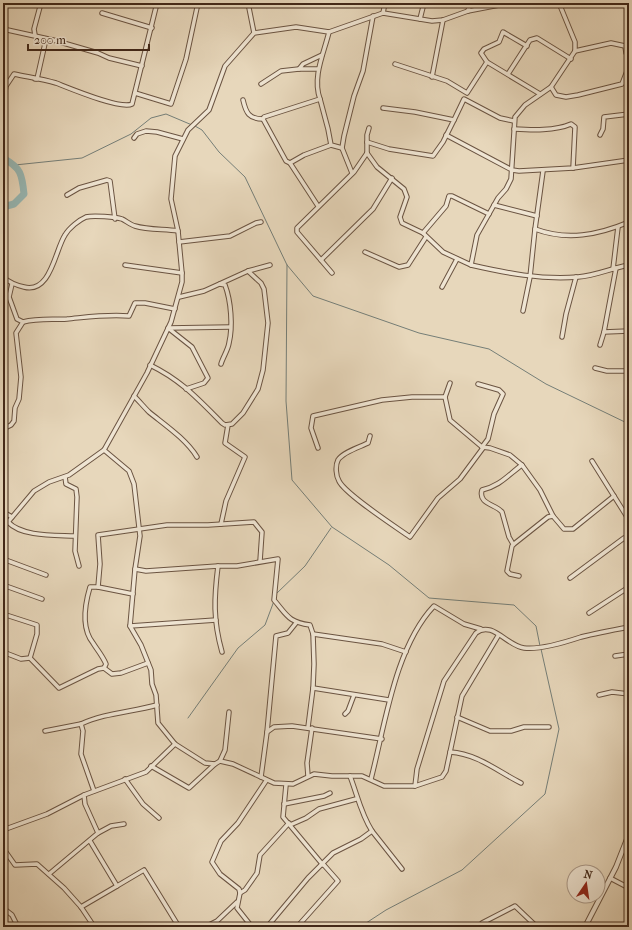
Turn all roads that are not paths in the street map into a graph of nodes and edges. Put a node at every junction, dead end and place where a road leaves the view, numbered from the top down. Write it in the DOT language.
graph roads {
  1 [pos="41,3"];
  2 [pos="158,3"];
  3 [pos="198,3"];
  4 [pos="248,3"];
  5 [pos="385,3"];
  6 [pos="424,3"];
  7 [pos="470,3"];
  8 [pos="510,3"];
  9 [pos="559,3"];
  10 [pos="468,11"];
  11 [pos="102,13"];
  12 [pos="383,13"];
  13 [pos="373,16"];
  14 [pos="420,19"];
  15 [pos="443,20"];
  16 [pos="152,28"];
  17 [pos="3,30"];
  18 [pos="329,32"];
  19 [pos="254,33"];
  20 [pos="35,35"];
  21 [pos="46,39"];
  22 [pos="629,42"];
  23 [pos="527,46"];
  24 [pos="625,46"];
  25 [pos="575,51"];
  26 [pos="322,55"];
  27 [pos="629,56"];
  28 [pos="571,59"];
  29 [pos="487,62"];
  30 [pos="395,64"];
  31 [pos="142,66"];
  32 [pos="629,66"];
  33 [pos="299,69"];
  34 [pos="318,69"];
  35 [pos="14,74"];
  36 [pos="508,74"];
  37 [pos="432,77"];
  38 [pos="261,84"];
  39 [pos="551,88"];
  40 [pos="135,93"];
  41 [pos="467,93"];
  42 [pos="540,94"];
  43 [pos="464,99"];
  44 [pos="243,100"];
  45 [pos="320,100"];
  46 [pos="3,102"];
  47 [pos="383,108"];
  48 [pos="629,114"];
  49 [pos="263,119"];
  50 [pos="454,120"];
  51 [pos="514,121"];
  52 [pos="369,128"];
  53 [pos="514,128"];
  54 [pos="446,135"];
  55 [pos="600,135"];
  56 [pos="134,138"];
  57 [pos="183,139"];
  58 [pos="367,142"];
  59 [pos="331,145"];
  60 [pos="342,148"];
  61 [pos="367,153"];
  62 [pos="629,160"];
  63 [pos="290,163"];
  64 [pos="573,168"];
  65 [pos="512,170"];
  66 [pos="543,171"];
  67 [pos="352,173"];
  68 [pos="392,178"];
  69 [pos="67,195"];
  70 [pos="494,205"];
  71 [pos="318,206"];
  72 [pos="489,214"];
  73 [pos="537,216"];
  74 [pos="115,219"];
  75 [pos="262,222"];
  76 [pos="629,222"];
  77 [pos="618,227"];
  78 [pos="535,229"];
  79 [pos="178,231"];
  80 [pos="423,233"];
  81 [pos="426,237"];
  82 [pos="179,242"];
  83 [pos="365,252"];
  84 [pos="457,259"];
  85 [pos="321,260"];
  86 [pos="125,265"];
  87 [pos="270,265"];
  88 [pos="471,265"];
  89 [pos="629,265"];
  90 [pos="614,268"];
  91 [pos="248,271"];
  92 [pos="332,272"];
  93 [pos="182,273"];
  94 [pos="3,277"];
  95 [pos="530,277"];
  96 [pos="576,277"];
  97 [pos="219,283"];
  98 [pos="12,284"];
  99 [pos="442,287"];
  100 [pos="179,297"];
  101 [pos="175,309"];
  102 [pos="523,311"];
  103 [pos="23,322"];
  104 [pos="230,327"];
  105 [pos="168,328"];
  106 [pos="629,331"];
  107 [pos="604,332"];
  108 [pos="562,337"];
  109 [pos="600,345"];
  110 [pos="221,364"];
  111 [pos="150,365"];
  112 [pos="595,368"];
  113 [pos="629,371"];
  114 [pos="450,383"];
  115 [pos="478,384"];
  116 [pos="186,389"];
  117 [pos="134,396"];
  118 [pos="445,397"];
  119 [pos="228,425"];
  120 [pos="3,429"];
  121 [pos="370,436"];
  122 [pos="318,448"];
  123 [pos="482,448"];
  124 [pos="104,450"];
  125 [pos="196,457"];
  126 [pos="592,461"];
  127 [pos="522,465"];
  128 [pos="65,477"];
  129 [pos="614,496"];
  130 [pos="3,512"];
  131 [pos="553,516"];
  132 [pos="12,517"];
  133 [pos="629,520"];
  134 [pos="8,522"];
  135 [pos="221,524"];
  136 [pos="3,528"];
  137 [pos="140,528"];
  138 [pos="75,536"];
  139 [pos="629,537"];
  140 [pos="513,544"];
  141 [pos="3,559"];
  142 [pos="260,560"];
  143 [pos="79,566"];
  144 [pos="218,566"];
  145 [pos="135,569"];
  146 [pos="46,574"];
  147 [pos="519,576"];
  148 [pos="570,578"];
  149 [pos="3,585"];
  150 [pos="98,587"];
  151 [pos="629,587"];
  152 [pos="133,594"];
  153 [pos="42,600"];
  154 [pos="589,613"];
  155 [pos="3,614"];
  156 [pos="216,620"];
  157 [pos="296,623"];
  158 [pos="130,626"];
  159 [pos="629,626"];
  160 [pos="481,629"];
  161 [pos="313,634"];
  162 [pos="498,636"];
  163 [pos="3,652"];
  164 [pos="222,652"];
  165 [pos="406,652"];
  166 [pos="629,654"];
  167 [pos="615,656"];
  168 [pos="30,658"];
  169 [pos="148,663"];
  170 [pos="104,668"];
  171 [pos="313,688"];
  172 [pos="629,694"];
  173 [pos="354,695"];
  174 [pos="599,695"];
  175 [pos="389,700"];
  176 [pos="157,705"];
  177 [pos="229,712"];
  178 [pos="345,714"];
  179 [pos="457,717"];
  180 [pos="81,724"];
  181 [pos="549,727"];
  182 [pos="310,728"];
  183 [pos="45,731"];
  184 [pos="267,732"];
  185 [pos="382,738"];
  186 [pos="175,744"];
  187 [pos="450,752"];
  188 [pos="220,761"];
  189 [pos="215,764"];
  190 [pos="151,766"];
  191 [pos="308,776"];
  192 [pos="350,776"];
  193 [pos="261,777"];
  194 [pos="125,779"];
  195 [pos="371,779"];
  196 [pos="266,781"];
  197 [pos="521,783"];
  198 [pos="286,785"];
  199 [pos="415,786"];
  200 [pos="94,791"];
  201 [pos="330,793"];
  202 [pos="84,795"];
  203 [pos="356,799"];
  204 [pos="284,804"];
  205 [pos="159,818"];
  206 [pos="124,824"];
  207 [pos="289,824"];
  208 [pos="3,830"];
  209 [pos="372,831"];
  210 [pos="98,833"];
  211 [pos="629,834"];
  212 [pos="90,841"];
  213 [pos="3,848"];
  214 [pos="323,865"];
  215 [pos="402,869"];
  216 [pos="49,874"];
  217 [pos="610,878"];
  218 [pos="117,886"];
  219 [pos="629,888"];
  220 [pos="240,893"];
  221 [pos="237,902"];
  222 [pos="81,907"];
  223 [pos="3,908"];
  224 [pos="482,923"];
  225 [pos="18,927"];
  226 [pos="101,927"];
  227 [pos="179,927"];
  228 [pos="205,927"];
  229 [pos="252,927"];
  230 [pos="267,927"];
  231 [pos="297,927"];
  232 [pos="547,927"];
  233 [pos="585,927"];
  1 -- 20 [label="street"];
  2 -- 16 [label="street"];
  3 -- 40 [label="street"];
  4 -- 19 [label="street"];
  5 -- 12 [label="street"];
  6 -- 14 [label="street"];
  7 -- 10 [label="street"];
  8 -- 10 [label="street"];
  9 -- 25 [label="street"];
  10 -- 15 [label="street"];
  11 -- 16 [label="street"];
  12 -- 13 [label="street"];
  12 -- 14 [label="street"];
  13 -- 18 [label="street"];
  13 -- 60 [label="street"];
  14 -- 15 [label="street"];
  15 -- 37 [label="street"];
  16 -- 31 [label="street"];
  17 -- 20 [label="street"];
  18 -- 19 [label="street"];
  18 -- 26 [label="street"];
  19 -- 57 [label="street"];
  20 -- 21 [label="street"];
  21 -- 31 [label="street"];
  21 -- 35 [label="street"];
  22 -- 24 [label="street"];
  23 -- 28 [label="street"];
  23 -- 29 [label="street"];
  23 -- 36 [label="street"];
  24 -- 25 [label="street"];
  24 -- 27 [label="street"];
  25 -- 28 [label="street"];
  26 -- 33 [label="street"];
  26 -- 34 [label="street"];
  28 -- 39 [label="street"];
  29 -- 36 [label="street"];
  29 -- 41 [label="street"];
  30 -- 37 [label="street"];
  31 -- 40 [label="street"];
  32 -- 39 [label="street"];
  33 -- 34 [label="street"];
  33 -- 38 [label="street"];
  34 -- 45 [label="street"];
  35 -- 40 [label="street"];
  35 -- 46 [label="street"];
  36 -- 42 [label="street"];
  37 -- 41 [label="street"];
  39 -- 42 [label="street"];
  41 -- 43 [label="street"];
  42 -- 51 [label="street"];
  43 -- 50 [label="street"];
  43 -- 51 [label="street"];
  44 -- 49 [label="street"];
  45 -- 49 [label="street"];
  45 -- 59 [label="street"];
  47 -- 50 [label="street"];
  48 -- 55 [label="street"];
  49 -- 63 [label="street"];
  50 -- 54 [label="street"];
  51 -- 53 [label="street"];
  52 -- 58 [label="street"];
  53 -- 64 [label="street"];
  53 -- 65 [label="street"];
  54 -- 58 [label="street"];
  54 -- 65 [label="street"];
  56 -- 57 [label="street"];
  57 -- 79 [label="street"];
  58 -- 61 [label="street"];
  59 -- 60 [label="street"];
  59 -- 63 [label="street"];
  60 -- 67 [label="street"];
  61 -- 67 [label="street"];
  61 -- 68 [label="street"];
  62 -- 64 [label="street"];
  63 -- 71 [label="street"];
  64 -- 66 [label="street"];
  65 -- 66 [label="street"];
  65 -- 70 [label="street"];
  66 -- 73 [label="street"];
  67 -- 71 [label="street"];
  68 -- 80 [label="street"];
  68 -- 85 [label="street"];
  69 -- 74 [label="street"];
  70 -- 72 [label="street"];
  70 -- 73 [label="street"];
  71 -- 85 [label="street"];
  72 -- 80 [label="street"];
  72 -- 88 [label="street"];
  73 -- 78 [label="street"];
  74 -- 79 [label="street"];
  74 -- 98 [label="street"];
  75 -- 82 [label="street"];
  76 -- 77 [label="street"];
  77 -- 78 [label="street"];
  77 -- 90 [label="street"];
  78 -- 95 [label="street"];
  79 -- 82 [label="street"];
  80 -- 81 [label="street"];
  81 -- 83 [label="street"];
  81 -- 84 [label="street"];
  82 -- 93 [label="street"];
  84 -- 88 [label="street"];
  84 -- 99 [label="street"];
  85 -- 92 [label="street"];
  86 -- 93 [label="street"];
  87 -- 91 [label="street"];
  88 -- 95 [label="street"];
  89 -- 90 [label="street"];
  90 -- 96 [label="street"];
  90 -- 107 [label="street"];
  91 -- 97 [label="street"];
  91 -- 119 [label="street"];
  93 -- 100 [label="street"];
  94 -- 98 [label="street"];
  95 -- 96 [label="street"];
  95 -- 102 [label="street"];
  96 -- 108 [label="street"];
  97 -- 100 [label="street"];
  97 -- 104 [label="street"];
  98 -- 103 [label="street"];
  100 -- 101 [label="street"];
  101 -- 103 [label="street"];
  101 -- 105 [label="street"];
  103 -- 120 [label="street"];
  104 -- 105 [label="street"];
  104 -- 110 [label="street"];
  105 -- 111 [label="street"];
  105 -- 116 [label="street"];
  106 -- 107 [label="street"];
  107 -- 109 [label="street"];
  111 -- 116 [label="street"];
  111 -- 117 [label="street"];
  112 -- 113 [label="street"];
  114 -- 118 [label="street"];
  115 -- 123 [label="street"];
  116 -- 119 [label="street"];
  117 -- 124 [label="street"];
  117 -- 125 [label="street"];
  118 -- 122 [label="street"];
  118 -- 123 [label="street"];
  119 -- 135 [label="street"];
  121 -- 123 [label="street"];
  123 -- 127 [label="street"];
  124 -- 128 [label="street"];
  124 -- 137 [label="street"];
  126 -- 129 [label="street"];
  127 -- 131 [label="street"];
  127 -- 140 [label="street"];
  128 -- 132 [label="street"];
  128 -- 138 [label="street"];
  129 -- 131 [label="street"];
  129 -- 133 [label="street"];
  130 -- 132 [label="street"];
  131 -- 140 [label="street"];
  132 -- 134 [label="street"];
  134 -- 136 [label="street"];
  134 -- 138 [label="street"];
  135 -- 137 [label="street"];
  135 -- 142 [label="street"];
  137 -- 145 [label="street"];
  137 -- 150 [label="street"];
  138 -- 143 [label="street"];
  139 -- 148 [label="street"];
  140 -- 147 [label="street"];
  141 -- 146 [label="street"];
  142 -- 144 [label="street"];
  142 -- 157 [label="street"];
  144 -- 145 [label="street"];
  144 -- 156 [label="street"];
  145 -- 152 [label="street"];
  149 -- 153 [label="street"];
  150 -- 152 [label="street"];
  150 -- 170 [label="street"];
  151 -- 154 [label="street"];
  152 -- 158 [label="street"];
  155 -- 168 [label="street"];
  156 -- 158 [label="street"];
  156 -- 164 [label="street"];
  157 -- 161 [label="street"];
  157 -- 184 [label="street"];
  158 -- 169 [label="street"];
  159 -- 162 [label="street"];
  160 -- 162 [label="street"];
  160 -- 165 [label="street"];
  160 -- 199 [label="street"];
  161 -- 165 [label="street"];
  161 -- 171 [label="street"];
  162 -- 179 [label="street"];
  163 -- 168 [label="street"];
  165 -- 175 [label="street"];
  166 -- 167 [label="street"];
  168 -- 170 [label="street"];
  169 -- 170 [label="street"];
  169 -- 176 [label="street"];
  171 -- 173 [label="street"];
  171 -- 182 [label="street"];
  172 -- 174 [label="street"];
  173 -- 175 [label="street"];
  173 -- 178 [label="street"];
  175 -- 185 [label="street"];
  176 -- 180 [label="street"];
  176 -- 186 [label="street"];
  177 -- 188 [label="street"];
  179 -- 181 [label="street"];
  179 -- 187 [label="street"];
  180 -- 183 [label="street"];
  180 -- 200 [label="street"];
  182 -- 184 [label="street"];
  182 -- 185 [label="street"];
  182 -- 191 [label="street"];
  184 -- 193 [label="street"];
  185 -- 195 [label="street"];
  186 -- 189 [label="street"];
  186 -- 190 [label="street"];
  187 -- 197 [label="street"];
  187 -- 199 [label="street"];
  188 -- 189 [label="street"];
  188 -- 193 [label="street"];
  189 -- 190 [label="street"];
  190 -- 194 [label="street"];
  191 -- 192 [label="street"];
  191 -- 198 [label="street"];
  192 -- 195 [label="street"];
  192 -- 203 [label="street"];
  193 -- 196 [label="street"];
  194 -- 200 [label="street"];
  194 -- 205 [label="street"];
  195 -- 199 [label="street"];
  196 -- 198 [label="street"];
  196 -- 220 [label="street"];
  198 -- 204 [label="street"];
  200 -- 202 [label="street"];
  201 -- 204 [label="street"];
  202 -- 208 [label="street"];
  202 -- 210 [label="street"];
  203 -- 207 [label="street"];
  203 -- 209 [label="street"];
  204 -- 207 [label="street"];
  206 -- 210 [label="street"];
  207 -- 214 [label="street"];
  207 -- 220 [label="street"];
  209 -- 214 [label="street"];
  209 -- 215 [label="street"];
  210 -- 212 [label="street"];
  211 -- 217 [label="street"];
  212 -- 216 [label="street"];
  212 -- 218 [label="street"];
  213 -- 216 [label="street"];
  214 -- 230 [label="street"];
  214 -- 231 [label="street"];
  216 -- 222 [label="street"];
  217 -- 219 [label="street"];
  217 -- 233 [label="street"];
  218 -- 222 [label="street"];
  218 -- 227 [label="street"];
  220 -- 221 [label="street"];
  221 -- 228 [label="street"];
  221 -- 229 [label="street"];
  222 -- 226 [label="street"];
  223 -- 225 [label="street"];
  224 -- 232 [label="street"];
}
